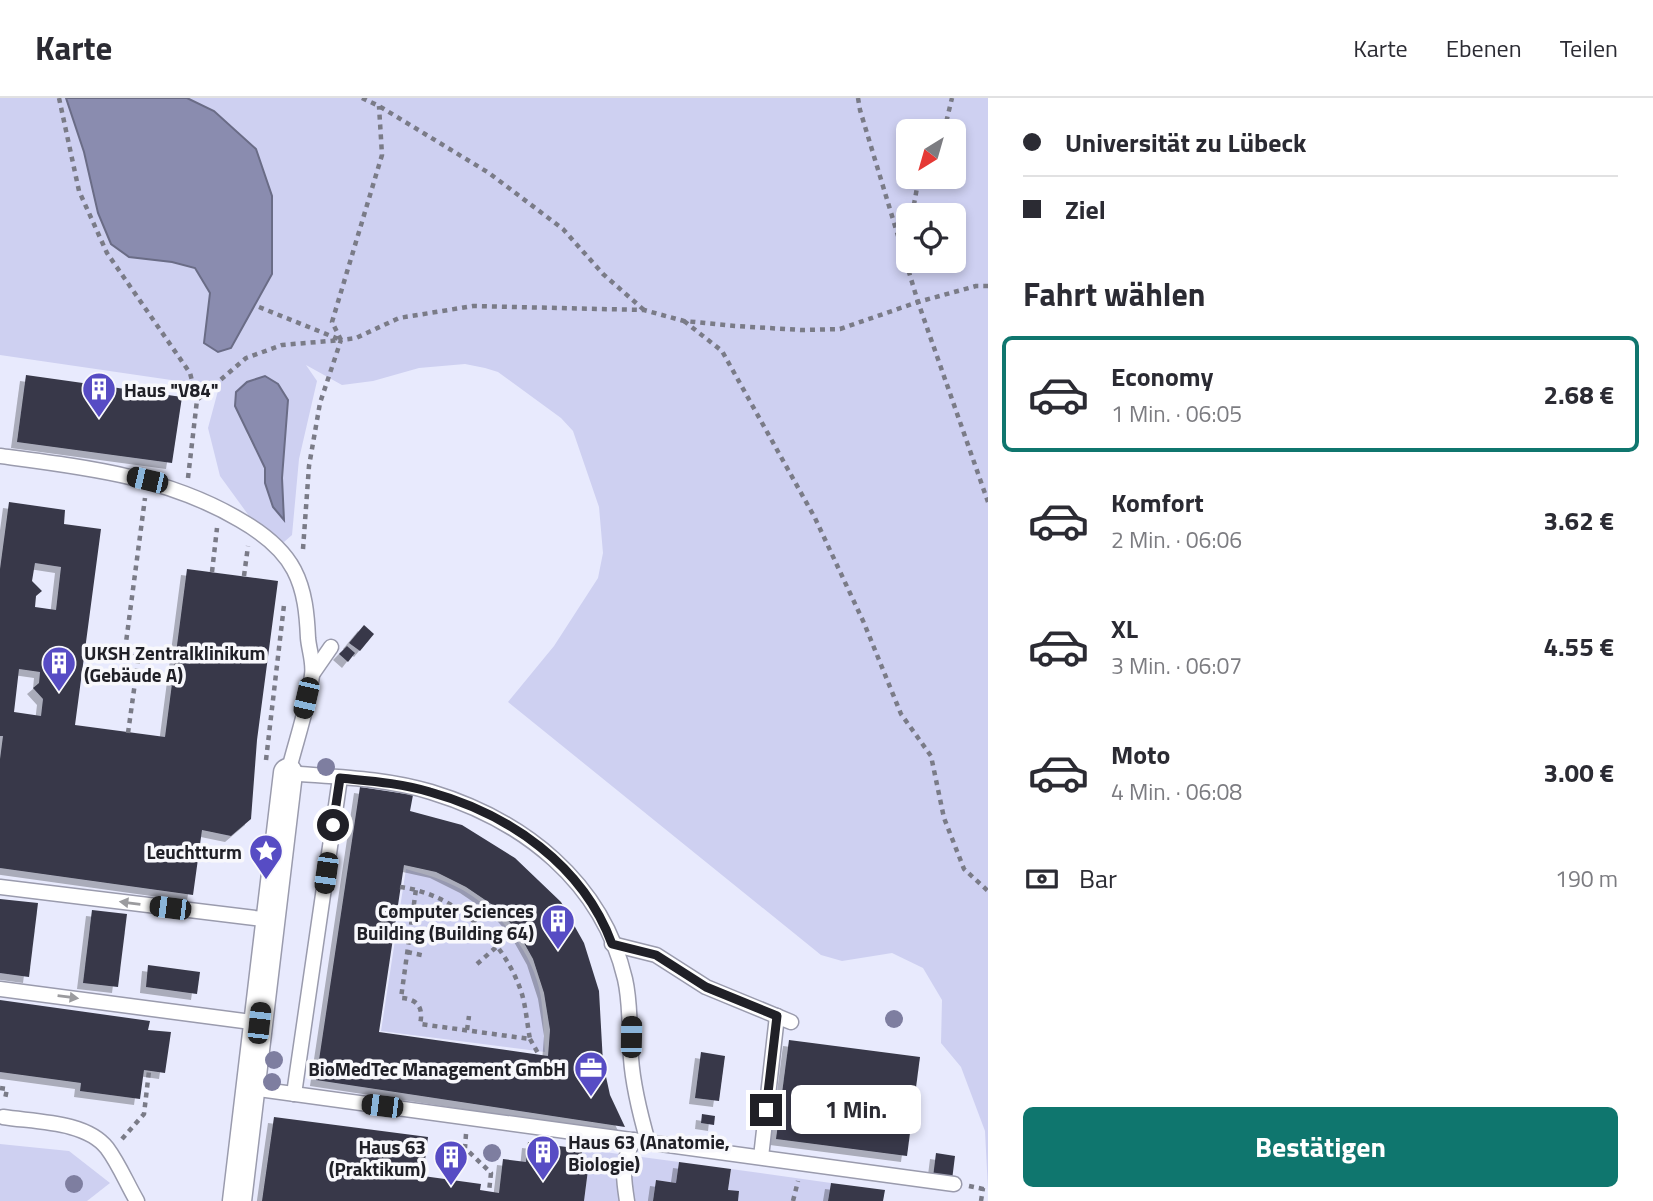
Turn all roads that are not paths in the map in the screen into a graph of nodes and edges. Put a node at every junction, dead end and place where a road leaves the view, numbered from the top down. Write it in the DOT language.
graph roads {
  1 [pos="0,456"];
  2 [pos="331,648"];
  3 [pos="313,673"];
  4 [pos="288,774"];
  5 [pos="340,778"];
  6 [pos="0,887"];
  7 [pos="271,920"];
  8 [pos="612,944"];
  9 [pos="0,989"];
  10 [pos="259,1023"];
  11 [pos="250,1088"];
  12 [pos="294,1094"];
  13 [pos="3,1117"];
  14 [pos="641,1141"];
  15 [pos="761,1157"];
  16 [pos="954,1184"];
  17 [pos="137,1201"];
  18 [pos="237,1201"];
  19 [pos="627,1201"];
  1 -- 3 [label="lane"];
  2 -- 3 [label="lane"];
  3 -- 4 [label="lane"];
  4 -- 5 [label="lane"];
  4 -- 7 [label="street"];
  5 -- 8 [label="lane"];
  5 -- 12 [label="lane"];
  7 -- 6 [label="lane, one-way"];
  7 -- 10 [label="street"];
  8 -- 14 [label="lane"];
  8 -- 15 [label="lane"];
  9 -- 10 [label="lane, one-way"];
  10 -- 11 [label="street"];
  11 -- 12 [label="lane"];
  11 -- 18 [label="street"];
  12 -- 14 [label="lane"];
  13 -- 17 [label="lane"];
  14 -- 15 [label="lane"];
  14 -- 19 [label="lane"];
  15 -- 16 [label="lane"];
}
